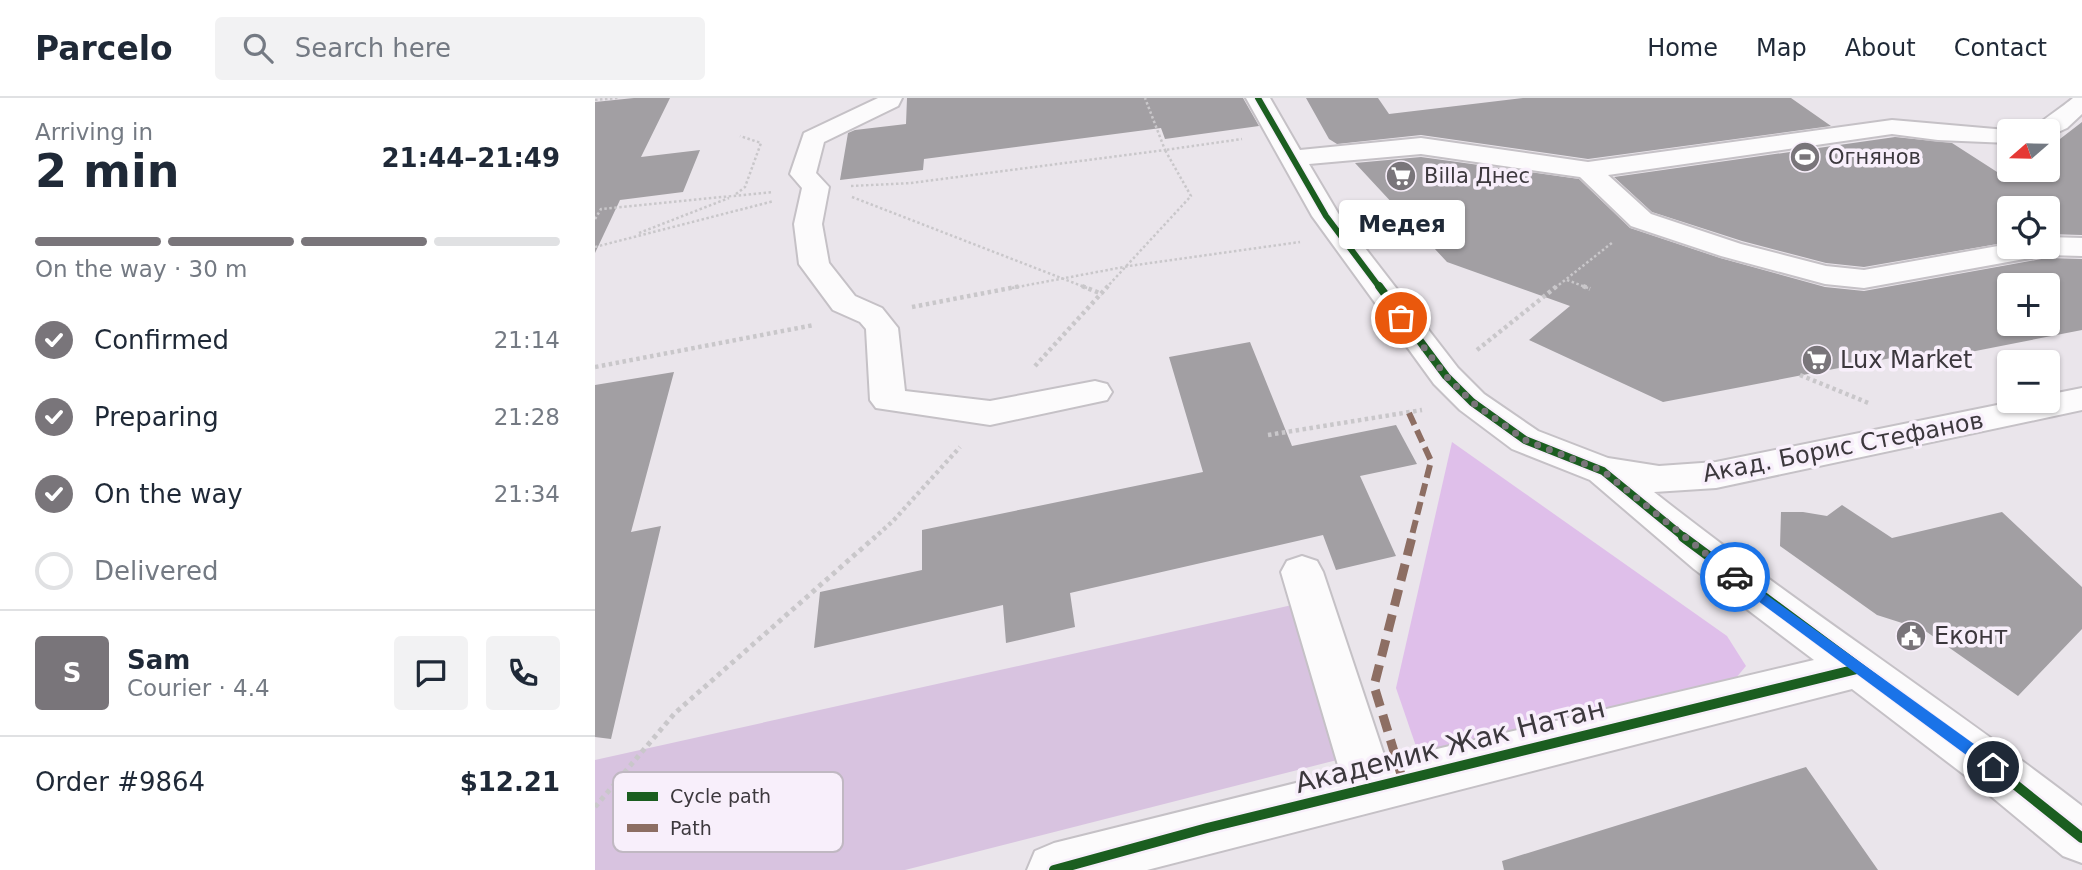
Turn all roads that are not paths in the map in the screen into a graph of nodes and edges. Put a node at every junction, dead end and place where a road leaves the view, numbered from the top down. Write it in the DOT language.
graph roads {
  1 [pos="890,98"];
  2 [pos="1258,98"];
  3 [pos="2082,102"];
  4 [pos="2060,120"];
  5 [pos="1997,136"];
  6 [pos="1285,146"];
  7 [pos="1588,170"];
  8 [pos="2060,246"];
  9 [pos="2082,247"];
  10 [pos="1997,254"];
  11 [pos="1095,392"];
  12 [pos="2082,399"];
  13 [pos="1603,471"];
  14 [pos="1302,572"];
  15 [pos="1857,668"];
  16 [pos="1370,789"];
  17 [pos="2082,838"];
  18 [pos="1054,870"];
  1 -- 11 [label="street"];
  2 -- 6 [label="street"];
  3 -- 4 [label="street"];
  5 -- 7 [label="street"];
  6 -- 7 [label="street"];
  6 -- 13 [label="street"];
  7 -- 10 [label="street"];
  8 -- 9 [label="street"];
  12 -- 13 [label="street, Акад. Борис Стефанов"];
  13 -- 15 [label="street"];
  14 -- 16 [label="street"];
  15 -- 16 [label="street, Академик Жак Натан"];
  15 -- 17 [label="street"];
  16 -- 18 [label="street, Академик Жак Натан"];
}
